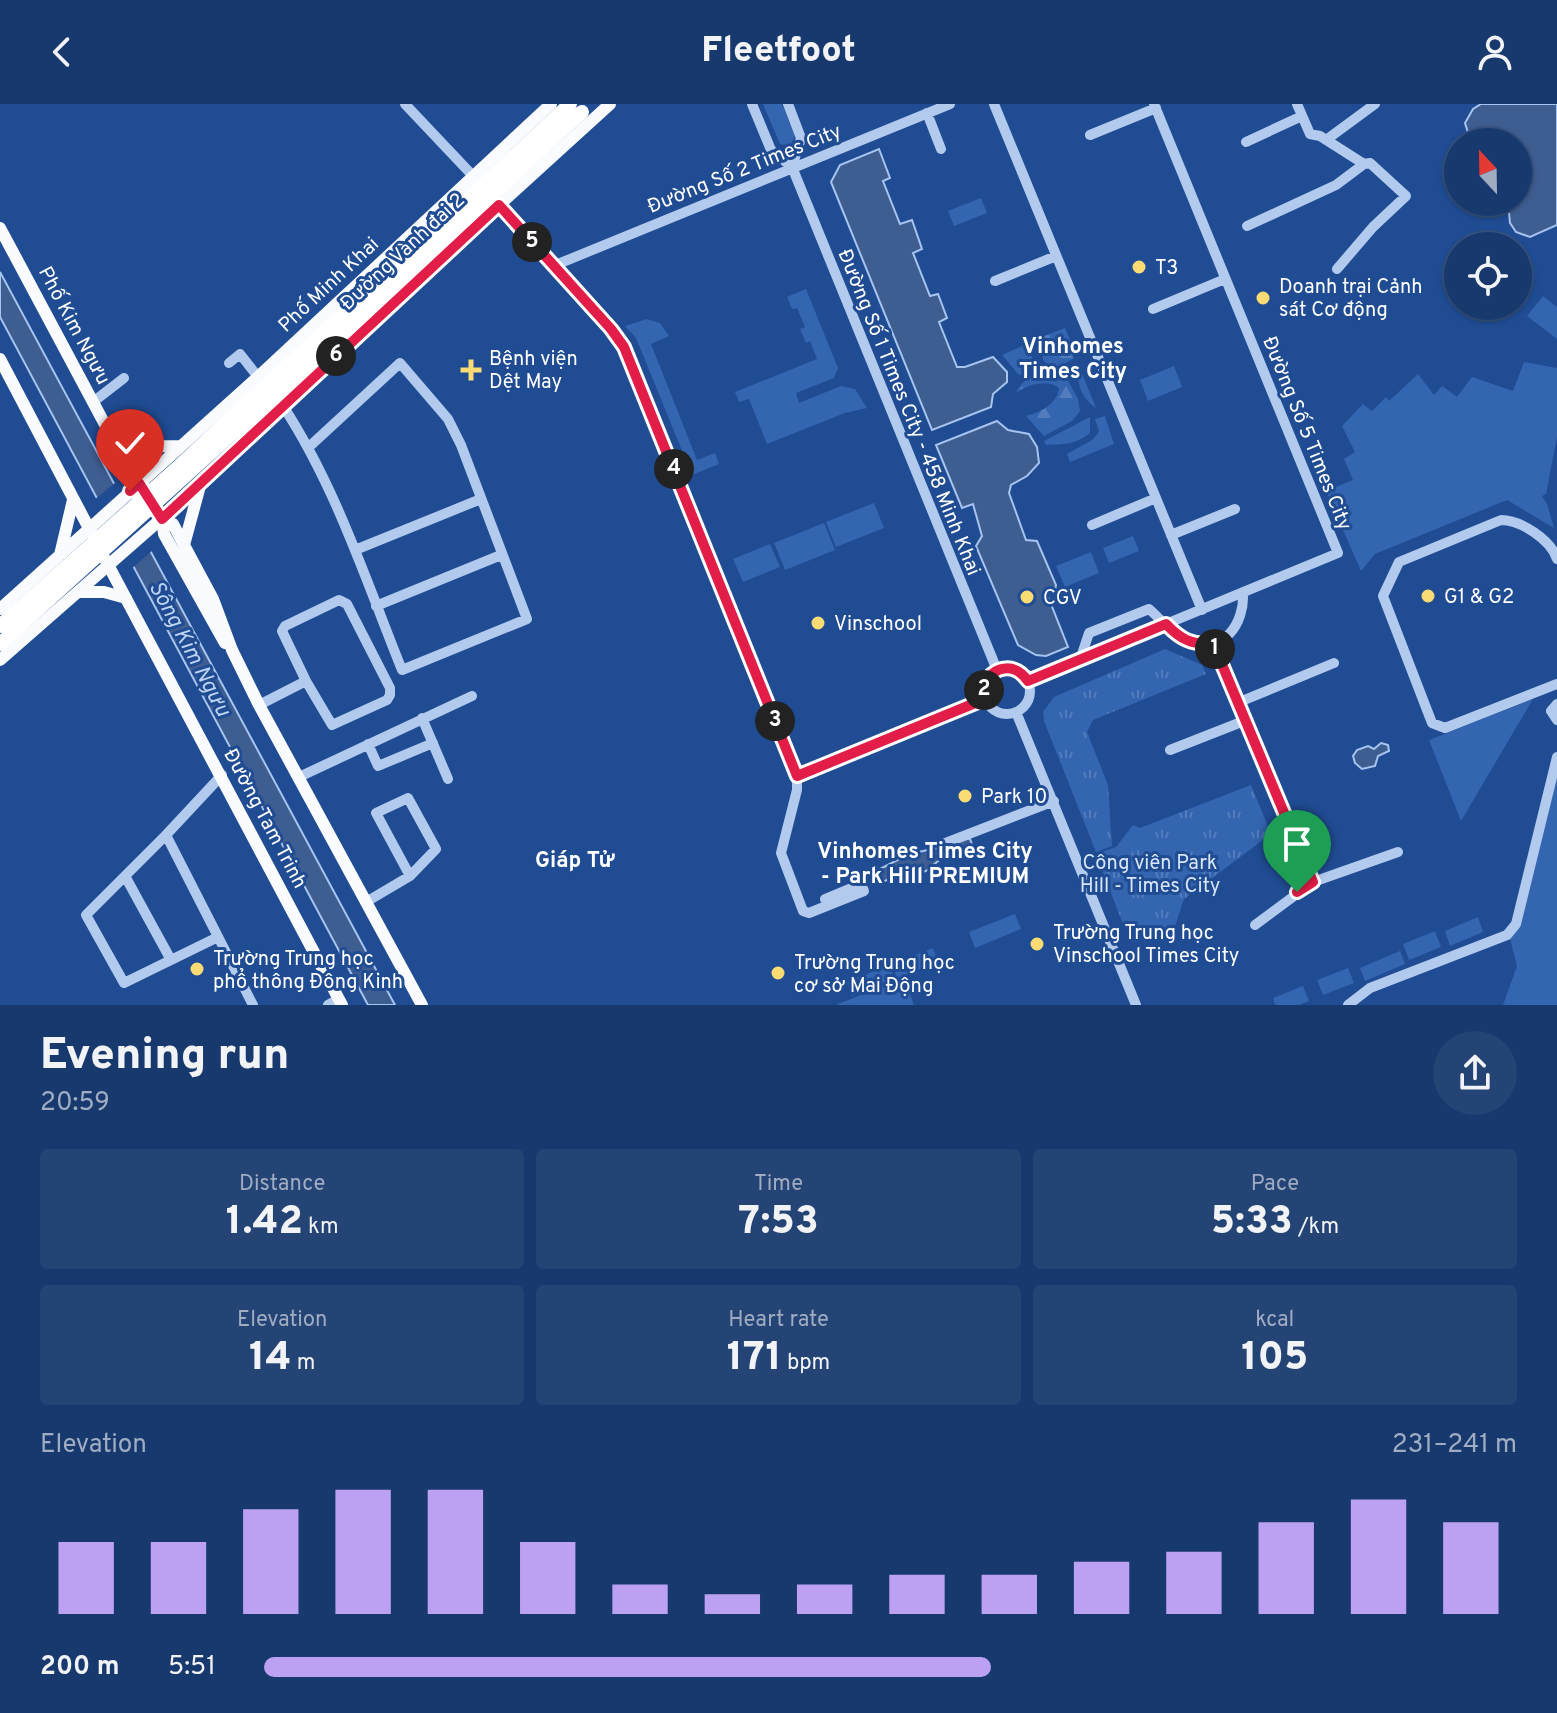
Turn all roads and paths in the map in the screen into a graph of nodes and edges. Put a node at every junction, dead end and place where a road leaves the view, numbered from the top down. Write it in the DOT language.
graph roads {
  1 [pos="405,104"];
  2 [pos="551,104"];
  3 [pos="610,104"];
  4 [pos="752,104"];
  5 [pos="788,104"];
  6 [pos="950,104"];
  7 [pos="994,104"];
  8 [pos="1297,104"];
  9 [pos="1375,104"];
  10 [pos="1155,106"];
  11 [pos="576,108"];
  12 [pos="927,113"];
  13 [pos="1302,116"];
  14 [pos="1090,135"];
  15 [pos="1326,140"];
  16 [pos="511,142"];
  17 [pos="1246,142"];
  18 [pos="941,149"];
  19 [pos="1364,164"];
  20 [pos="792,167"];
  21 [pos="538,169"];
  22 [pos="474,177"];
  23 [pos="499,205"];
  24 [pos="1247,226"];
  25 [pos="2,238"];
  26 [pos="1056,256"];
  27 [pos="553,266"];
  28 [pos="1337,269"];
  29 [pos="1225,279"];
  30 [pos="995,281"];
  31 [pos="1153,309"];
  32 [pos="0,359"];
  33 [pos="229,363"];
  34 [pos="258,377"];
  35 [pos="124,378"];
  36 [pos="93,402"];
  37 [pos="283,406"];
  38 [pos="180,446"];
  39 [pos="310,446"];
  40 [pos="117,447"];
  41 [pos="201,484"];
  42 [pos="134,487"];
  43 [pos="1156,498"];
  44 [pos="481,499"];
  45 [pos="73,500"];
  46 [pos="1235,509"];
  47 [pos="162,519"];
  48 [pos="93,525"];
  49 [pos="1092,525"];
  50 [pos="1171,535"];
  51 [pos="184,545"];
  52 [pos="355,550"];
  53 [pos="501,555"];
  54 [pos="60,556"];
  55 [pos="1557,559"];
  56 [pos="114,562"];
  57 [pos="78,592"];
  58 [pos="1243,592"];
  59 [pos="126,598"];
  60 [pos="376,606"];
  61 [pos="0,609"];
  62 [pos="1202,610"];
  63 [pos="1166,624"];
  64 [pos="0,626"];
  65 [pos="1213,643"];
  66 [pos="0,644"];
  67 [pos="232,650"];
  68 [pos="0,660"];
  69 [pos="1080,660"];
  70 [pos="1334,663"];
  71 [pos="997,670"];
  72 [pos="306,681"];
  73 [pos="1028,681"];
  74 [pos="1557,684"];
  75 [pos="472,696"];
  76 [pos="985,699"];
  77 [pos="1237,703"];
  78 [pos="1557,704"];
  79 [pos="259,705"];
  80 [pos="1016,712"];
  81 [pos="422,718"];
  82 [pos="1557,720"];
  83 [pos="1244,721"];
  84 [pos="433,743"];
  85 [pos="368,744"];
  86 [pos="1170,750"];
  87 [pos="1557,757"];
  88 [pos="222,775"];
  89 [pos="797,776"];
  90 [pos="299,777"];
  91 [pos="448,779"];
  92 [pos="1054,801"];
  93 [pos="166,835"];
  94 [pos="943,844"];
  95 [pos="1398,852"];
  96 [pos="125,876"];
  97 [pos="410,876"];
  98 [pos="1313,882"];
  99 [pos="366,902"];
  100 [pos="803,911"];
  101 [pos="1255,925"];
  102 [pos="218,937"];
  103 [pos="171,960"];
  104 [pos="336,1003"];
  105 [pos="253,1005"];
  106 [pos="422,1005"];
  107 [pos="1136,1005"];
  108 [pos="1348,1005"];
  1 -- 22 [label="street"];
  2 -- 16 [label="main road, Phố Minh Khai"];
  3 -- 21 [label="main road"];
  4 -- 20 [label="street, Đường Số 1 Times City - 458 Minh Khai"];
  5 -- 20 [label="street"];
  6 -- 12 [label="street, Đường Số 2 Times City"];
  7 -- 26 [label="street"];
  8 -- 13 [label="street"];
  9 -- 15 [label="street"];
  10 -- 14 [label="street"];
  10 -- 29 [label="street, Đường Số 5 Times City"];
  11 -- 64 [label="highway, Đường Vành đai 2, bridge"];
  11 -- 66 [label="highway, Đường Vành đai 2, bridge"];
  12 -- 18 [label="street"];
  12 -- 20 [label="street, Đường Số 2 Times City"];
  13 -- 15 [label="street"];
  13 -- 17 [label="street"];
  15 -- 19 [label="street"];
  16 -- 21 [label="main road"];
  16 -- 22 [label="main road, Phố Minh Khai"];
  19 -- 24 [label="street"];
  19 -- 28 [label="street"];
  20 -- 27 [label="street, Đường Số 2 Times City"];
  20 -- 71 [label="street, Đường Số 1 Times City - 458 Minh Khai"];
  21 -- 23 [label="main road"];
  22 -- 23 [label="main road"];
  22 -- 34 [label="main road, Phố Minh Khai"];
  23 -- 27 [label="street"];
  23 -- 37 [label="main road"];
  25 -- 36 [label="main road, Phố Kim Ngưu"];
  26 -- 30 [label="street"];
  26 -- 43 [label="street"];
  27 -- 89 [label="street"];
  29 -- 31 [label="street"];
  29 -- 58 [label="street, Đường Số 5 Times City"];
  32 -- 45 [label="main road"];
  33 -- 34 [label="street"];
  34 -- 38 [label="main road, Phố Minh Khai"];
  35 -- 36 [label="street"];
  36 -- 40 [label="main road, Phố Kim Ngưu"];
  37 -- 39 [label="street"];
  37 -- 41 [label="main road"];
  38 -- 40 [label="main road"];
  38 -- 42 [label="main road, Phố Minh Khai"];
  39 -- 44 [label="street"];
  39 -- 52 [label="street"];
  40 -- 42 [label="main road, Phố Kim Ngưu"];
  41 -- 47 [label="main road"];
  41 -- 51 [label="main road"];
  42 -- 47 [label="main road"];
  42 -- 48 [label="main road, Phố Minh Khai"];
  43 -- 49 [label="street"];
  43 -- 50 [label="street"];
  44 -- 52 [label="street"];
  44 -- 53 [label="street"];
  45 -- 48 [label="main road"];
  45 -- 54 [label="main road"];
  46 -- 50 [label="street"];
  47 -- 51 [label="main road"];
  47 -- 56 [label="main road"];
  47 -- 67 [label="main road"];
  48 -- 54 [label="main road"];
  48 -- 56 [label="main road"];
  50 -- 62 [label="street"];
  51 -- 67 [label="main road"];
  52 -- 60 [label="street"];
  53 -- 60 [label="street"];
  53 -- 60 [label="street"];
  54 -- 61 [label="main road"];
  55 -- 74 [label="street"];
  56 -- 57 [label="main road"];
  56 -- 59 [label="main road, Đường Tam Trinh"];
  57 -- 59 [label="main road"];
  57 -- 68 [label="main road"];
  58 -- 62 [label="street"];
  58 -- 65 [label="street"];
  59 -- 88 [label="main road, Đường Tam Trinh"];
  62 -- 63 [label="street"];
  63 -- 65 [label="street"];
  63 -- 69 [label="street"];
  63 -- 69 [label="street"];
  65 -- 77 [label="street"];
  67 -- 79 [label="main road"];
  69 -- 73 [label="street"];
  70 -- 77 [label="street"];
  71 -- 73 [label="street"];
  71 -- 76 [label="street"];
  72 -- 72 [label="street"];
  72 -- 79 [label="street"];
  73 -- 80 [label="street"];
  75 -- 81 [label="street"];
  76 -- 80 [label="street"];
  76 -- 89 [label="street"];
  77 -- 83 [label="street"];
  78 -- 82 [label="street"];
  79 -- 90 [label="main road"];
  80 -- 92 [label="street"];
  81 -- 84 [label="street"];
  81 -- 85 [label="street"];
  83 -- 86 [label="street"];
  83 -- 98 [label="street"];
  84 -- 85 [label="street"];
  84 -- 91 [label="street"];
  85 -- 90 [label="street"];
  87 -- 108 [label="street"];
  88 -- 93 [label="street"];
  88 -- 104 [label="main road, Đường Tam Trinh"];
  89 -- 100 [label="street"];
  90 -- 99 [label="main road"];
  92 -- 94 [label="street"];
  92 -- 107 [label="street"];
  93 -- 96 [label="street"];
  93 -- 102 [label="street"];
  95 -- 98 [label="street"];
  96 -- 103 [label="street"];
  96 -- 103 [label="street"];
  97 -- 97 [label="street"];
  97 -- 99 [label="street"];
  98 -- 101 [label="street"];
  99 -- 106 [label="main road"];
  100 -- 100 [label="street"];
  102 -- 103 [label="street"];
  102 -- 105 [label="street"];
}
